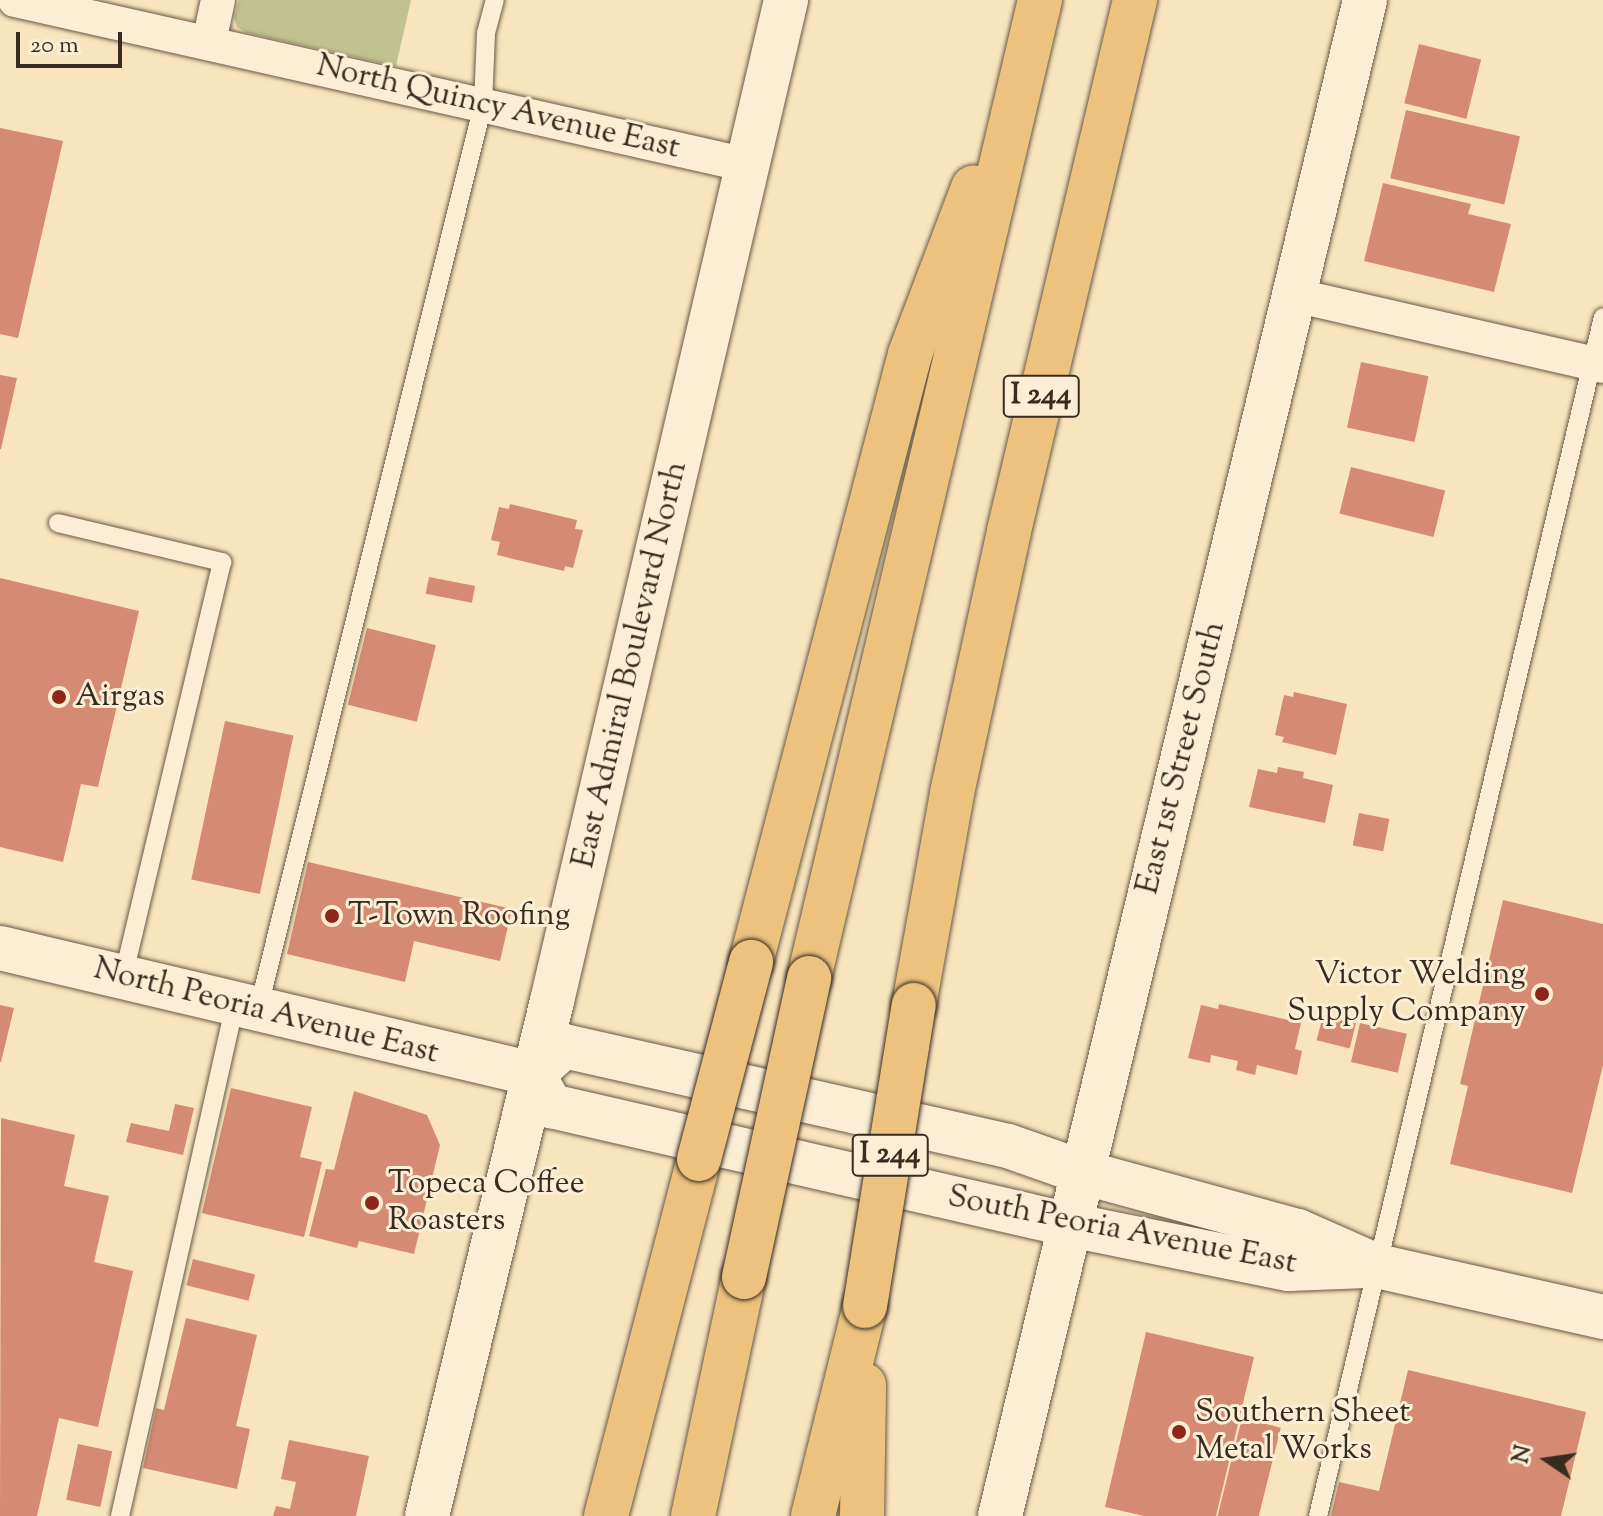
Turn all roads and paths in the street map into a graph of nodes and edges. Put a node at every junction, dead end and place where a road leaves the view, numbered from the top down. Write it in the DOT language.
graph roads {
  1 [pos="15,0"];
  2 [pos="218,0"];
  3 [pos="495,0"];
  4 [pos="786,0"];
  5 [pos="1135,0"];
  6 [pos="1365,0"];
  7 [pos="1038,12"];
  8 [pos="209,42"];
  9 [pos="483,105"];
  10 [pos="747,165"];
  11 [pos="1294,295"];
  12 [pos="1603,317"];
  13 [pos="1598,365"];
  14 [pos="58,523"];
  15 [pos="0,948"];
  16 [pos="123,977"];
  17 [pos="247,1007"];
  18 [pos="533,1074"];
  19 [pos="1082,1172"];
  20 [pos="1070,1225"];
  21 [pos="1377,1266"];
  22 [pos="865,1306"];
  23 [pos="1603,1317"];
  24 [pos="120,1516"];
  25 [pos="427,1516"];
  26 [pos="606,1516"];
  27 [pos="693,1516"];
  28 [pos="813,1516"];
  29 [pos="862,1516"];
  30 [pos="1000,1516"];
  31 [pos="1318,1516"];
  1 -- 8 [label="street, North Quincy Avenue East"];
  2 -- 8 [label="street"];
  3 -- 9 [label="lane"];
  4 -- 10 [label="main road, East Admiral Boulevard North"];
  5 -- 22 [label="highway, I 244, bridge"];
  6 -- 11 [label="main road, East 1st Street South"];
  7 -- 26 [label="highway, bridge"];
  7 -- 27 [label="highway, bridge"];
  8 -- 9 [label="street, North Quincy Avenue East"];
  9 -- 10 [label="street, North Quincy Avenue East"];
  9 -- 17 [label="lane"];
  10 -- 18 [label="main road, East Admiral Boulevard North"];
  11 -- 13 [label="street"];
  11 -- 19 [label="main road, East 1st Street South"];
  12 -- 13 [label="lane"];
  13 -- 21 [label="lane"];
  14 -- 16 [label="lane"];
  15 -- 16 [label="main road, North Peoria Avenue East"];
  16 -- 17 [label="main road, North Peoria Avenue East"];
  17 -- 18 [label="main road, North Peoria Avenue East"];
  17 -- 24 [label="lane"];
  18 -- 19 [label="main road, South Peoria Avenue East"];
  18 -- 20 [label="main road, South Peoria Avenue East"];
  18 -- 25 [label="main road, East Admiral Boulevard North"];
  19 -- 20 [label="main road, East 1st Street South"];
  19 -- 21 [label="main road, South Peoria Avenue East"];
  20 -- 21 [label="main road, South Peoria Avenue East"];
  20 -- 30 [label="main road, East 1st Street South"];
  21 -- 23 [label="main road, South Peoria Avenue East"];
  21 -- 31 [label="lane"];
  22 -- 28 [label="highway, I 244"];
  22 -- 29 [label="highway"];
}
